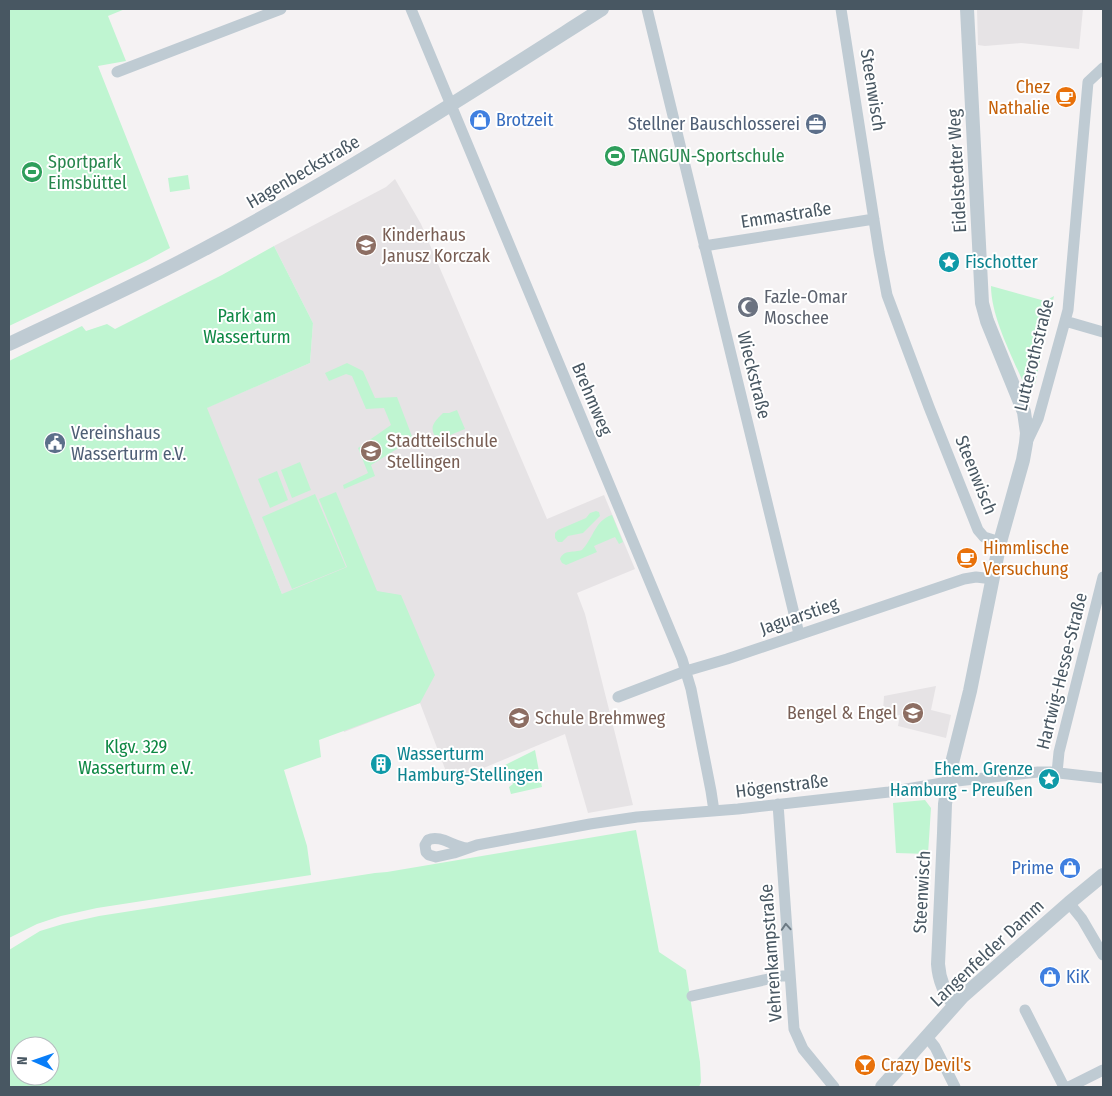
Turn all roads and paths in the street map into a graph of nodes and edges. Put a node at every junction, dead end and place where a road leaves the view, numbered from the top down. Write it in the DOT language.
graph roads {
  1 [pos="281,9"];
  2 [pos="411,9"];
  3 [pos="602,9"];
  4 [pos="646,9"];
  5 [pos="840,9"];
  6 [pos="967,9"];
  7 [pos="1103,68"];
  8 [pos="117,72"];
  9 [pos="451,105"];
  10 [pos="874,219"];
  11 [pos="704,246"];
  12 [pos="1065,321"];
  13 [pos="1103,332"];
  14 [pos="9,344"];
  15 [pos="1026,443"];
  16 [pos="1000,542"];
  17 [pos="1103,577"];
  18 [pos="992,579"];
  19 [pos="799,634"];
  20 [pos="686,672"];
  21 [pos="618,697"];
  22 [pos="1057,773"];
  23 [pos="1103,778"];
  24 [pos="948,782"];
  25 [pos="778,804"];
  26 [pos="714,811"];
  27 [pos="467,848"];
  28 [pos="1103,875"];
  29 [pos="1069,903"];
  30 [pos="1103,955"];
  31 [pos="790,976"];
  32 [pos="692,996"];
  33 [pos="955,1005"];
  34 [pos="1025,1010"];
  35 [pos="927,1037"];
  36 [pos="1103,1070"];
  37 [pos="834,1087"];
  38 [pos="882,1087"];
  39 [pos="956,1087"];
  40 [pos="1064,1087"];
  41 [pos="1069,1087"];
  1 -- 8 [label="street"];
  2 -- 9 [label="street, Brehmweg"];
  3 -- 9 [label="street, Hagenbeckstraße"];
  4 -- 11 [label="street, Wieckstraße"];
  5 -- 10 [label="street, Steenwisch"];
  6 -- 15 [label="street, Eidelstedter Weg"];
  7 -- 12 [label="street, Lutterothstraße"];
  9 -- 14 [label="street, Hagenbeckstraße"];
  9 -- 20 [label="street, Brehmweg"];
  10 -- 11 [label="street, Emmastraße"];
  10 -- 16 [label="street, Steenwisch"];
  11 -- 19 [label="street, Wieckstraße"];
  12 -- 13 [label="street"];
  12 -- 15 [label="street, Lutterothstraße"];
  15 -- 16 [label="street, Lutterothstraße"];
  16 -- 18 [label="street, Steenwisch"];
  17 -- 22 [label="street, Hartwig-Hesse-Straße"];
  18 -- 19 [label="street, Jaguarstieg"];
  18 -- 24 [label="street, Steenwisch"];
  19 -- 20 [label="street, Jaguarstieg"];
  20 -- 21 [label="street, Jaguarstieg"];
  20 -- 26 [label="street, Brehmweg"];
  22 -- 23 [label="street, Högenstraße"];
  22 -- 24 [label="street, Högenstraße"];
  24 -- 25 [label="street, Högenstraße"];
  24 -- 33 [label="street, Steenwisch"];
  25 -- 26 [label="street, Högenstraße"];
  31 -- 25 [label="street, Vehrenkampstraße, one-way"];
  26 -- 27 [label="street, Högenstraße"];
  28 -- 29 [label="street, Langenfelder Damm"];
  29 -- 30 [label="street"];
  29 -- 33 [label="street, Langenfelder Damm"];
  31 -- 32 [label="street"];
  31 -- 37 [label="street, Vehrenkampstraße"];
  33 -- 35 [label="street, Langenfelder Damm"];
  34 -- 40 [label="street"];
  35 -- 38 [label="street, Langenfelder Damm"];
  35 -- 39 [label="street"];
  36 -- 41 [label="street"];
}
